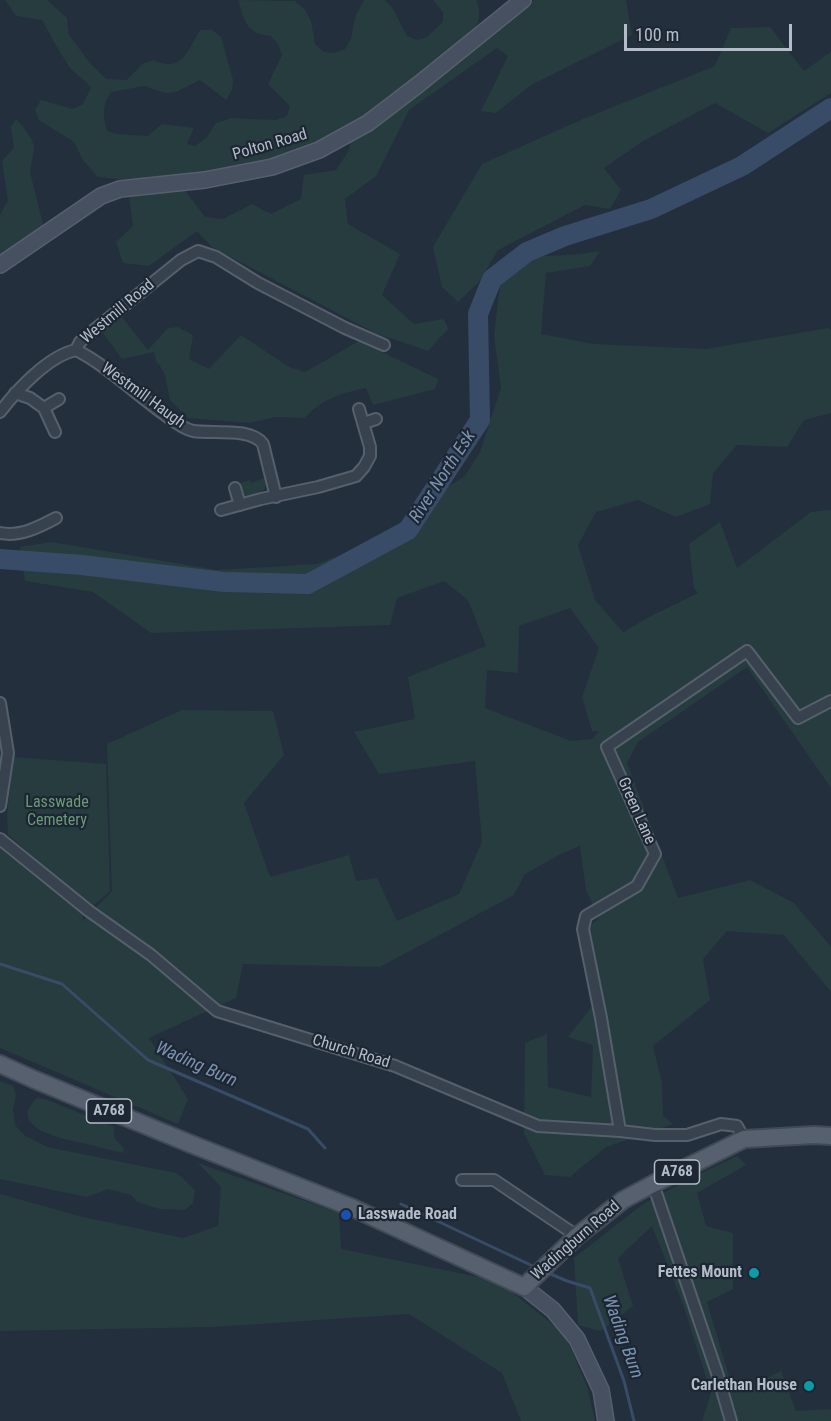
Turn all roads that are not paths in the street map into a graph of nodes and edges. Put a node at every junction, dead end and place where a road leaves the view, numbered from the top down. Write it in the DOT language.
graph roads {
  1 [pos="523,0"];
  2 [pos="0,266"];
  3 [pos="384,345"];
  4 [pos="76,350"];
  5 [pos="15,393"];
  6 [pos="59,399"];
  7 [pos="44,408"];
  8 [pos="359,409"];
  9 [pos="0,412"];
  10 [pos="376,418"];
  11 [pos="364,423"];
  12 [pos="55,432"];
  13 [pos="235,488"];
  14 [pos="276,496"];
  15 [pos="240,505"];
  16 [pos="221,510"];
  17 [pos="56,518"];
  18 [pos="0,533"];
  19 [pos="831,701"];
  20 [pos="0,703"];
  21 [pos="0,806"];
  22 [pos="0,839"];
  23 [pos="0,1064"];
  24 [pos="620,1131"];
  25 [pos="831,1136"];
  26 [pos="744,1139"];
  27 [pos="462,1180"];
  28 [pos="653,1184"];
  29 [pos="577,1236"];
  30 [pos="535,1275"];
  31 [pos="606,1421"];
  32 [pos="731,1421"];
  1 -- 2 [label="street, Polton Road"];
  3 -- 4 [label="street, Westmill Road"];
  4 -- 5 [label="street, Westmill Road"];
  4 -- 14 [label="street, Westmill Haugh"];
  5 -- 7 [label="street"];
  5 -- 9 [label="street, Westmill Road"];
  6 -- 7 [label="street"];
  7 -- 12 [label="street"];
  8 -- 11 [label="street"];
  10 -- 11 [label="street"];
  11 -- 14 [label="street"];
  13 -- 15 [label="street"];
  14 -- 15 [label="street"];
  15 -- 16 [label="street"];
  17 -- 18 [label="street"];
  19 -- 24 [label="street, Green Lane"];
  20 -- 21 [label="street"];
  22 -- 24 [label="street, Church Road"];
  23 -- 30 [label="main road, A768"];
  24 -- 26 [label="street, Church Road"];
  25 -- 26 [label="main road, Wadingburn Road / A768"];
  26 -- 28 [label="main road, Wadingburn Road / A768"];
  27 -- 29 [label="street"];
  28 -- 29 [label="main road, Wadingburn Road / A768"];
  28 -- 32 [label="street"];
  29 -- 30 [label="main road, Wadingburn Road / A768"];
  30 -- 31 [label="street"];
}
